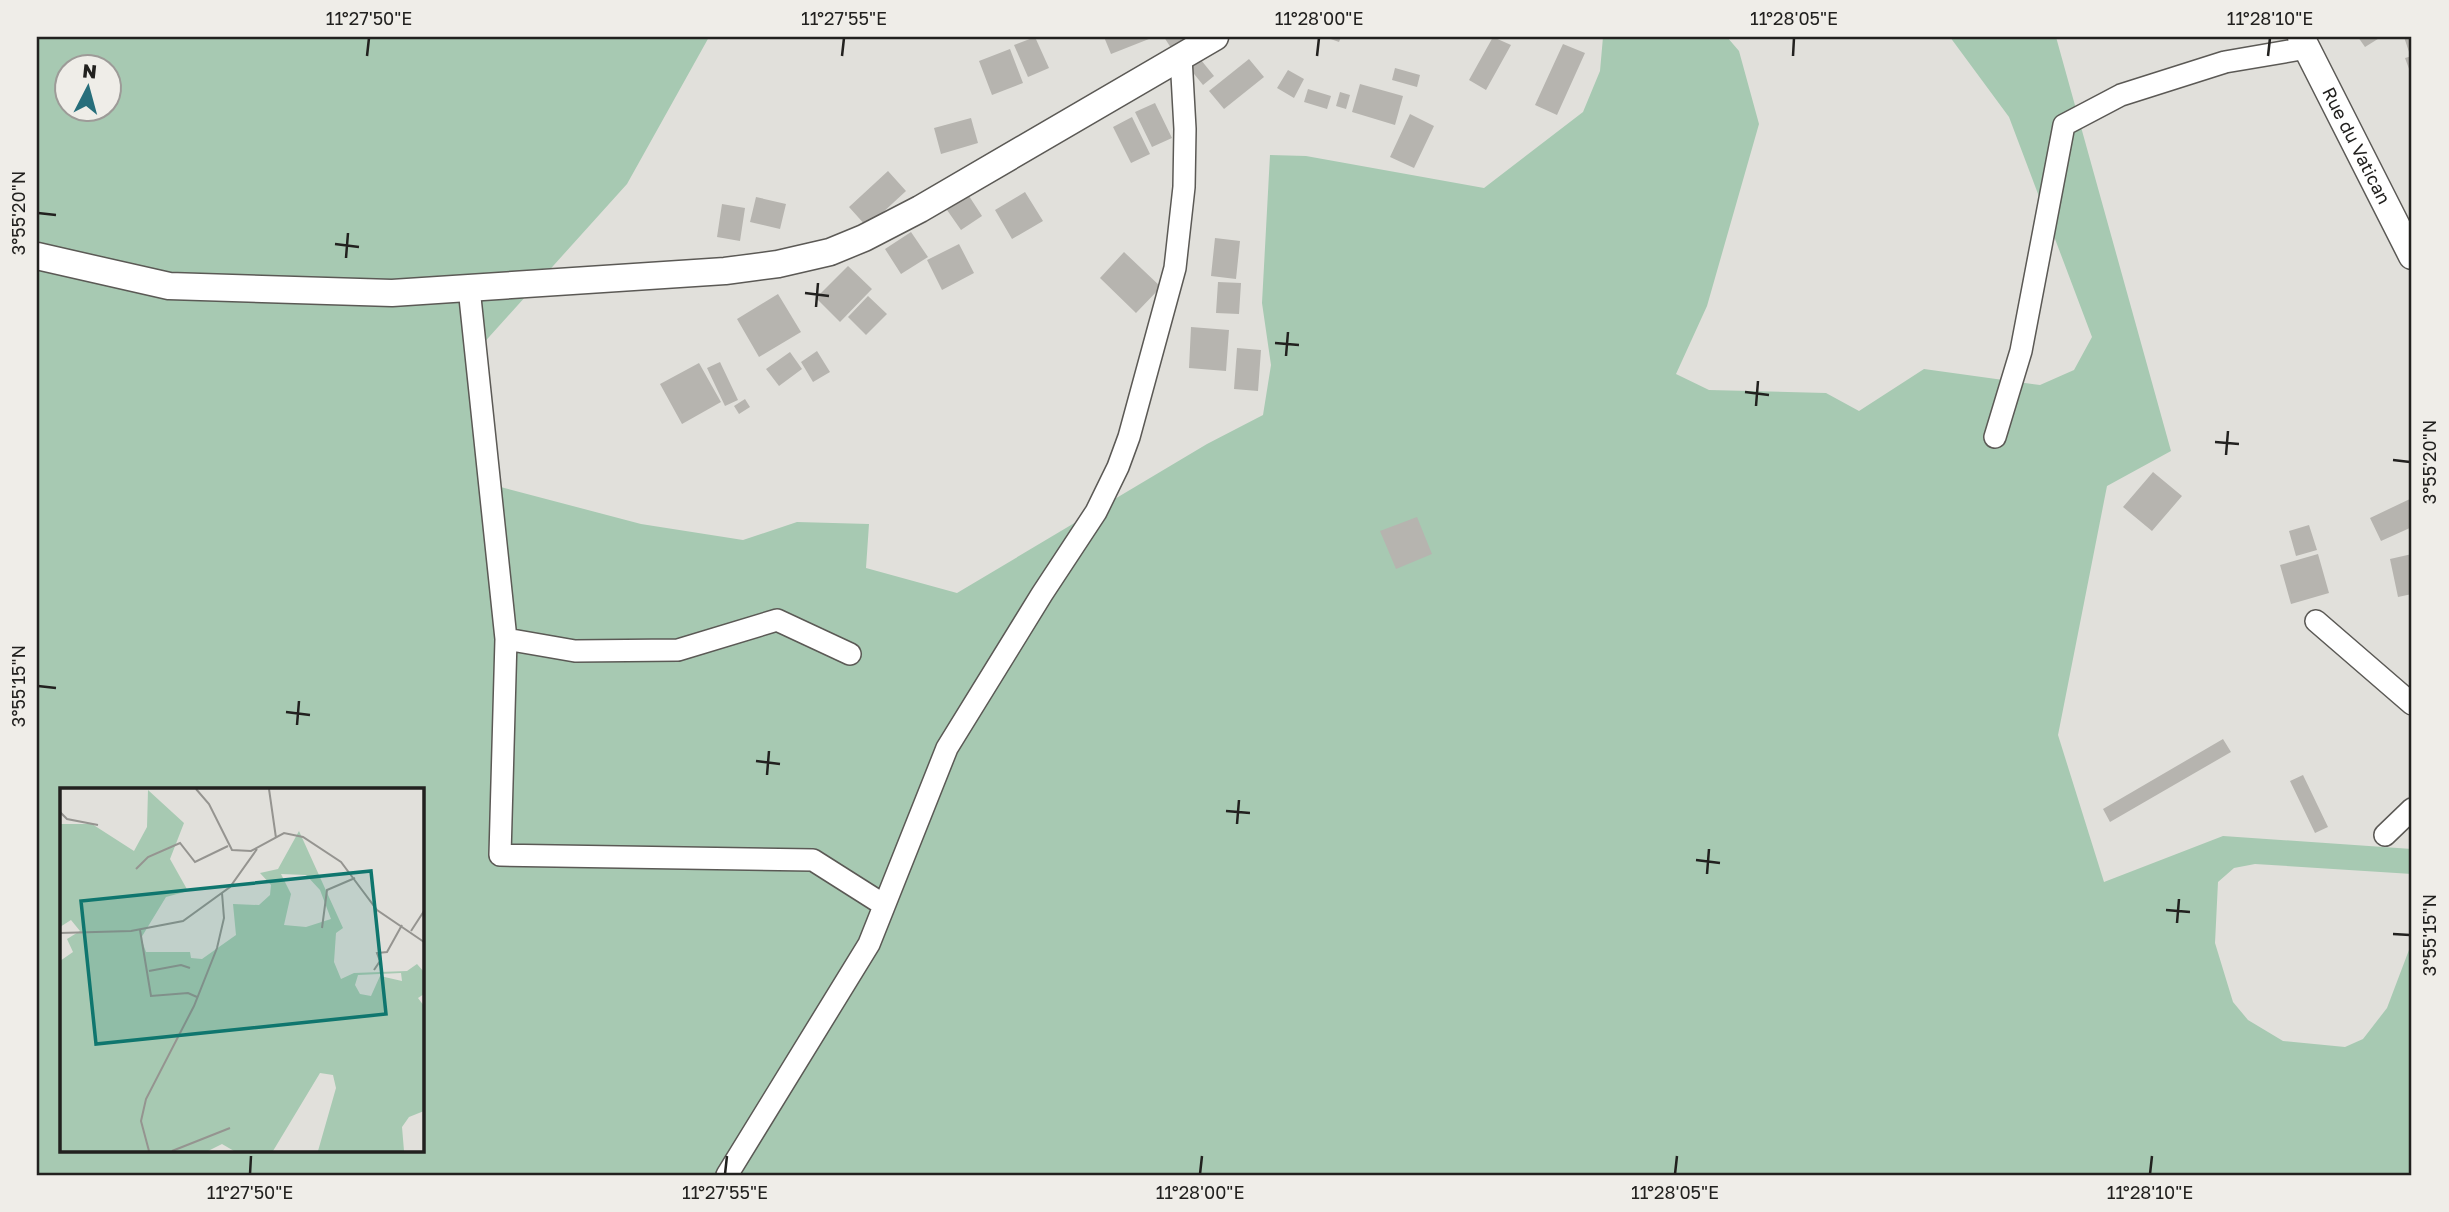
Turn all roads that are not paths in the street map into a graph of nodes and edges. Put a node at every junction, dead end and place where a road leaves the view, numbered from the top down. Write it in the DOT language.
graph roads {
  1 [pos="1215,37"];
  2 [pos="2304,42"];
  3 [pos="1181,57"];
  4 [pos="37,256"];
  5 [pos="2412,256"];
  6 [pos="469,288"];
  7 [pos="1995,437"];
  8 [pos="2316,621"];
  9 [pos="506,639"];
  10 [pos="850,654"];
  11 [pos="2412,704"];
  12 [pos="2412,809"];
  13 [pos="2385,835"];
  14 [pos="884,905"];
  15 [pos="727,1175"];
  1 -- 3 [label="street"];
  2 -- 5 [label="street, Rue du Vatican"];
  2 -- 7 [label="street"];
  3 -- 6 [label="street"];
  3 -- 14 [label="street"];
  4 -- 6 [label="street"];
  6 -- 9 [label="street"];
  8 -- 11 [label="street"];
  9 -- 10 [label="street"];
  9 -- 14 [label="street"];
  12 -- 13 [label="street"];
  14 -- 15 [label="street"];
}
